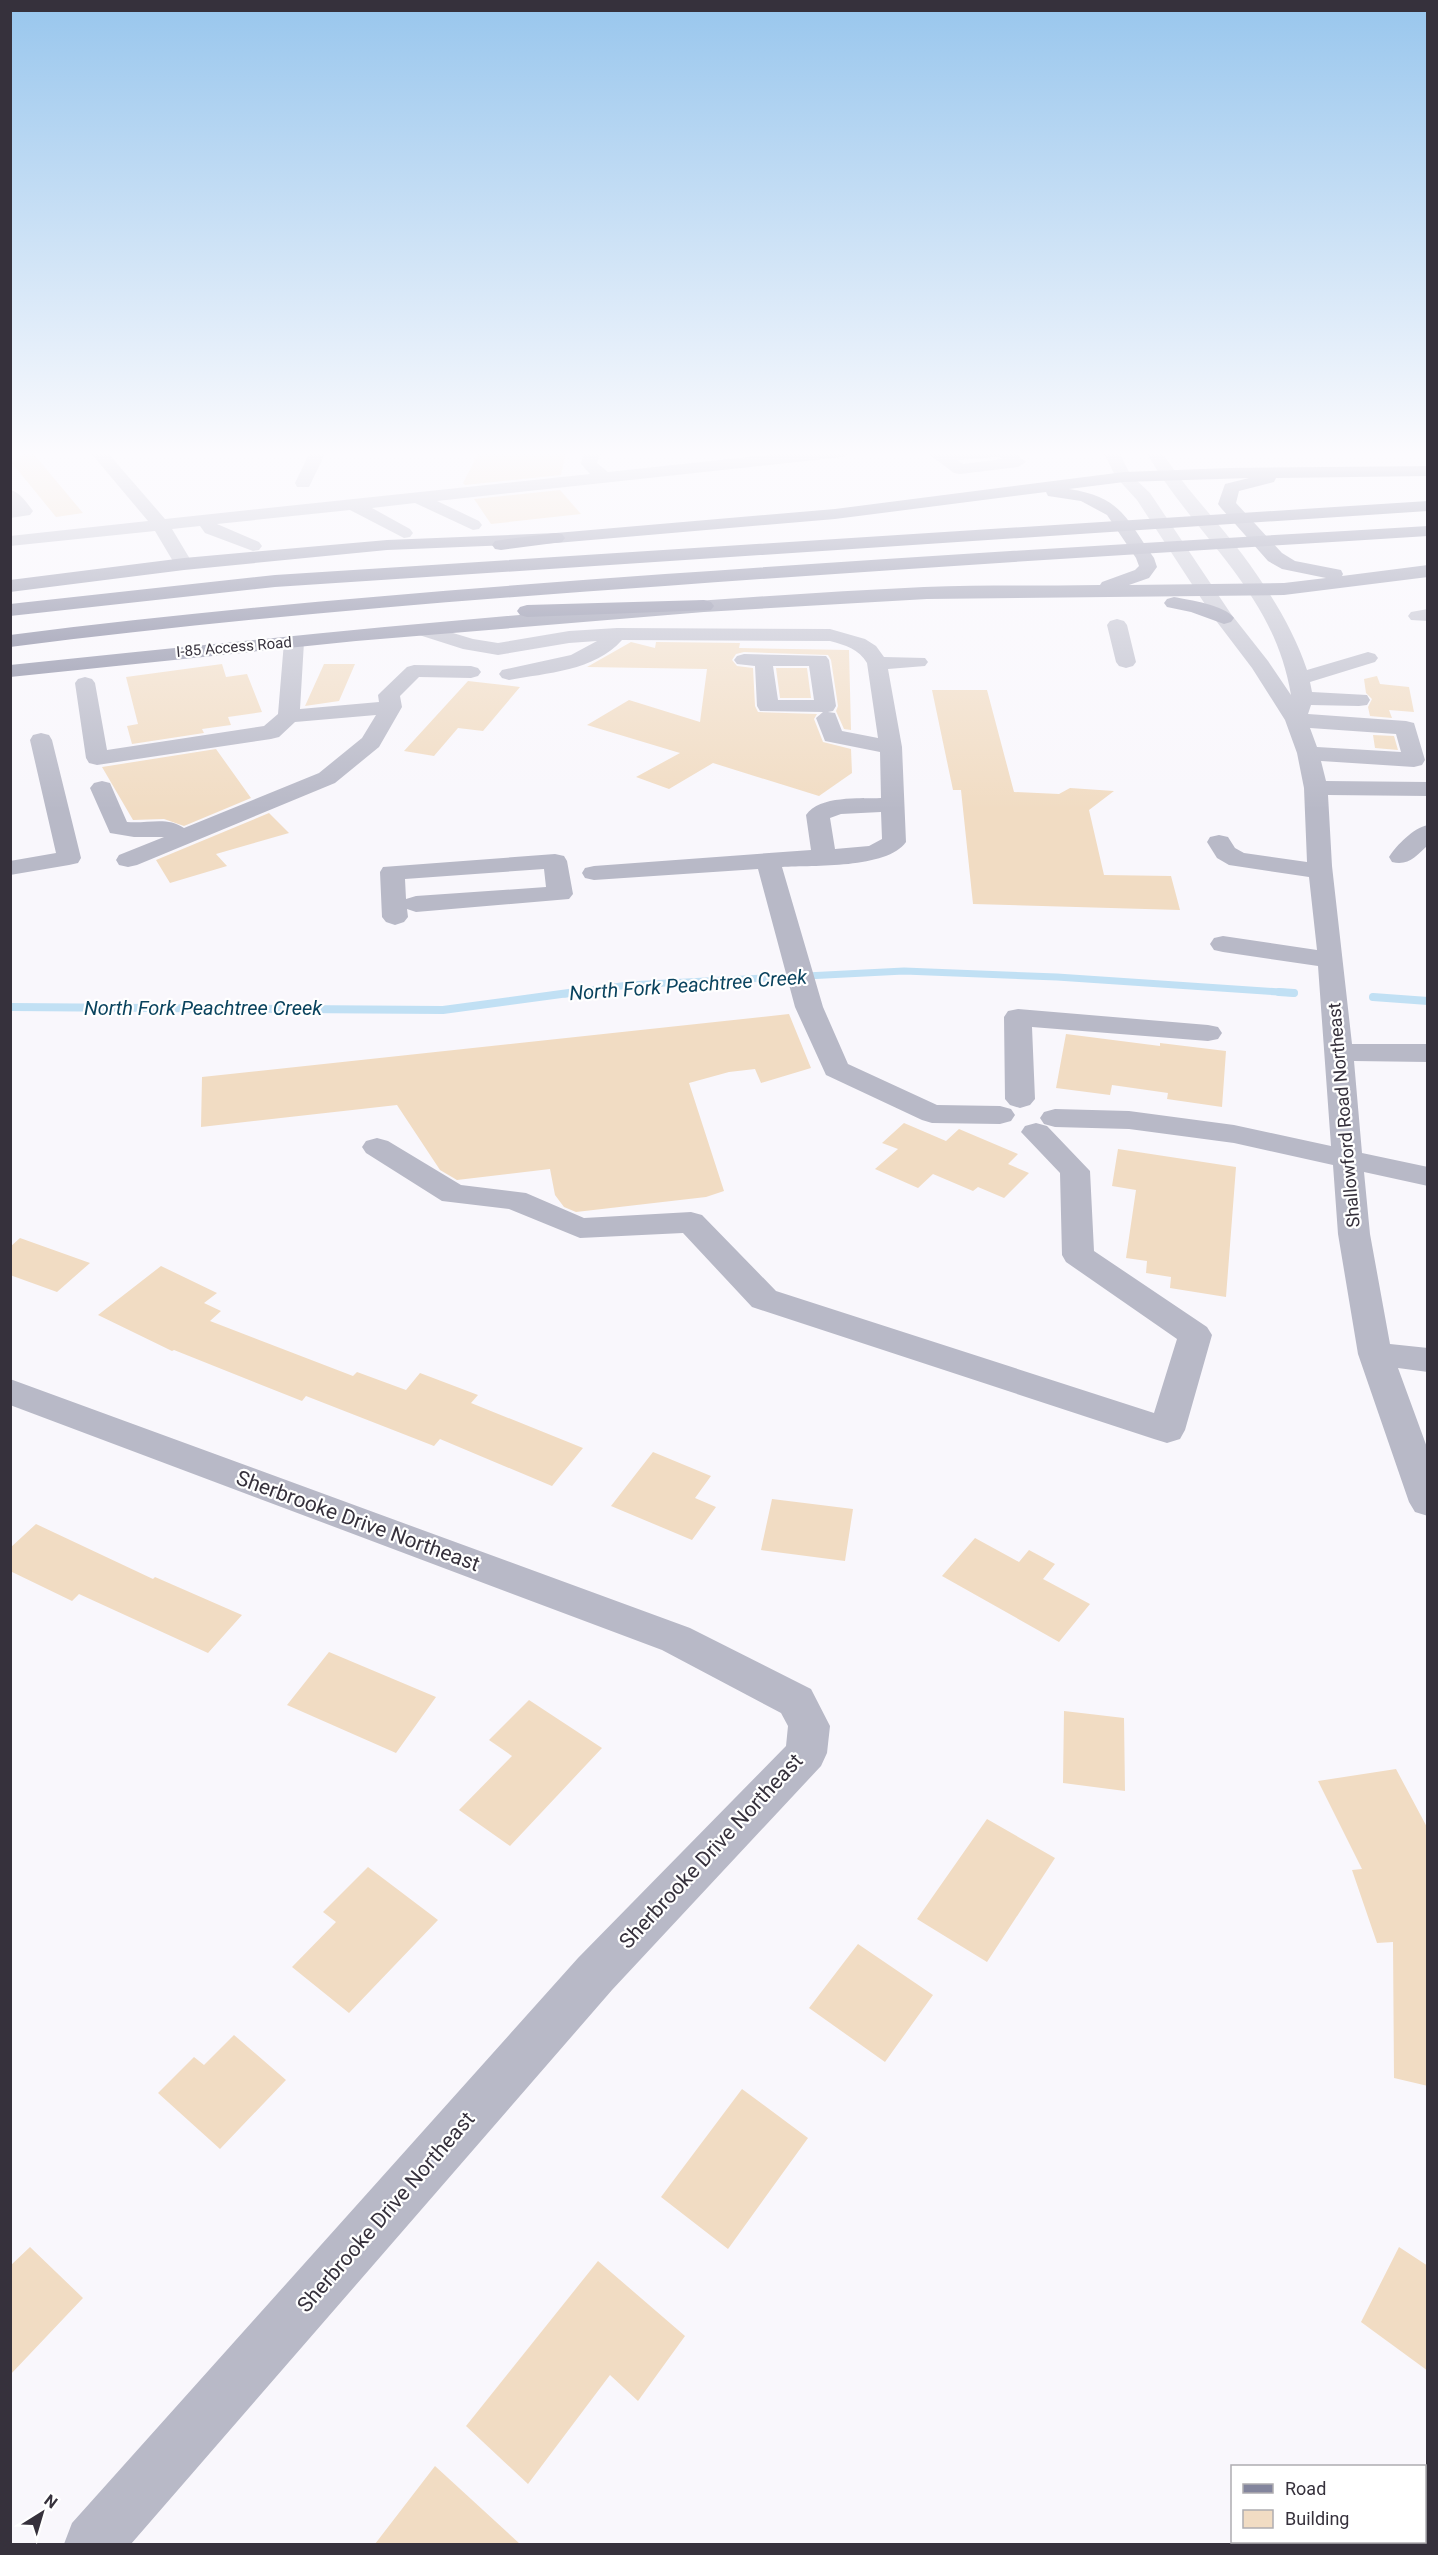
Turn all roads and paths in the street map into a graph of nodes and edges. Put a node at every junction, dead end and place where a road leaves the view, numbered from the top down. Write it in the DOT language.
graph roads {
  1 [pos="101,571"];
  2 [pos="224,571"];
  3 [pos="425,571"];
  4 [pos="782,571"];
  5 [pos="1144,571"];
  6 [pos="1195,571"];
  7 [pos="1244,571"];
  8 [pos="1322,571"];
  9 [pos="1426,571"];
  10 [pos="1381,578"];
  11 [pos="10,586"];
  12 [pos="1090,590"];
  13 [pos="1257,590"];
  14 [pos="1041,591"];
  15 [pos="1209,591"];
  16 [pos="10,597"];
  17 [pos="704,606"];
  18 [pos="10,610"];
  19 [pos="1224,618"];
  20 [pos="184,619"];
  21 [pos="1117,625"];
  22 [pos="423,630"];
  23 [pos="617,634"];
  24 [pos="764,634"];
  25 [pos="466,636"];
  26 [pos="10,641"];
  27 [pos="294,642"];
  28 [pos="790,645"];
  29 [pos="1368,658"];
  30 [pos="744,660"];
  31 [pos="918,662"];
  32 [pos="1126,662"];
  33 [pos="877,663"];
  34 [pos="1238,664"];
  35 [pos="1261,665"];
  36 [pos="764,668"];
  37 [pos="10,671"];
  38 [pos="471,672"];
  39 [pos="508,674"];
  40 [pos="85,683"];
  41 [pos="1300,689"];
  42 [pos="1359,700"];
  43 [pos="391,707"];
  44 [pos="289,716"];
  45 [pos="827,718"];
  46 [pos="1296,720"];
  47 [pos="41,740"];
  48 [pos="891,747"];
  49 [pos="1308,753"];
  50 [pos="102,788"];
  51 [pos="1316,788"];
  52 [pos="1428,789"];
  53 [pos="891,805"];
  54 [pos="1428,832"];
  55 [pos="182,838"];
  56 [pos="1219,842"];
  57 [pos="824,856"];
  58 [pos="1401,857"];
  59 [pos="128,860"];
  60 [pos="768,861"];
  61 [pos="10,868"];
  62 [pos="1320,871"];
  63 [pos="594,873"];
  64 [pos="416,904"];
  65 [pos="395,917"];
  66 [pos="1223,944"];
  67 [pos="1331,960"];
  68 [pos="1208,1033"];
  69 [pos="1340,1052"];
  70 [pos="1428,1053"];
  71 [pos="1010,1107"];
  72 [pos="1046,1125"];
  73 [pos="377,1147"];
  74 [pos="1348,1161"];
  75 [pos="1428,1177"];
  76 [pos="1375,1354"];
  77 [pos="1428,1360"];
  78 [pos="10,1391"];
  79 [pos="1428,1502"];
  80 [pos="93,2544"];
  1 -- 11 [label="main road"];
  2 -- 16 [label="highway"];
  3 -- 18 [label="highway"];
  4 -- 20 [label="highway"];
  5 -- 12 [label="main road"];
  6 -- 15 [label="street, Shallowford Road Northeast"];
  7 -- 13 [label="street"];
  8 -- 10 [label="main road"];
  9 -- 10 [label="main road"];
  10 -- 13 [label="main road"];
  12 -- 14 [label="main road"];
  12 -- 15 [label="main road"];
  13 -- 15 [label="main road"];
  13 -- 41 [label="street"];
  14 -- 17 [label="main road"];
  14 -- 19 [label="main road"];
  15 -- 19 [label="street, Shallowford Road Northeast"];
  17 -- 20 [label="highway"];
  17 -- 25 [label="main road"];
  19 -- 35 [label="street, Shallowford Road Northeast"];
  20 -- 26 [label="highway"];
  21 -- 32 [label="street"];
  22 -- 25 [label="street"];
  22 -- 27 [label="main road, I-85 Access Road"];
  23 -- 24 [label="street"];
  23 -- 25 [label="street"];
  23 -- 39 [label="street"];
  24 -- 28 [label="street"];
  24 -- 33 [label="street"];
  27 -- 37 [label="main road, I-85 Access Road"];
  27 -- 44 [label="street"];
  29 -- 41 [label="street"];
  30 -- 36 [label="street"];
  31 -- 33 [label="street"];
  33 -- 48 [label="street"];
  34 -- 35 [label="street"];
  35 -- 46 [label="street, Shallowford Road Northeast"];
  38 -- 43 [label="street"];
  40 -- 44 [label="street"];
  41 -- 42 [label="street"];
  41 -- 46 [label="street"];
  43 -- 44 [label="street"];
  43 -- 55 [label="street"];
  45 -- 48 [label="street"];
  46 -- 49 [label="street, Shallowford Road Northeast"];
  46 -- 49 [label="street"];
  47 -- 61 [label="street"];
  48 -- 53 [label="street"];
  49 -- 51 [label="street, Shallowford Road Northeast"];
  50 -- 55 [label="street"];
  51 -- 52 [label="street"];
  51 -- 62 [label="street, Shallowford Road Northeast"];
  53 -- 57 [label="street"];
  53 -- 57 [label="street"];
  54 -- 58 [label="street"];
  55 -- 59 [label="street"];
  56 -- 62 [label="street"];
  57 -- 60 [label="street"];
  60 -- 63 [label="street"];
  60 -- 71 [label="street"];
  62 -- 67 [label="street, Shallowford Road Northeast"];
  64 -- 65 [label="street"];
  66 -- 67 [label="street"];
  67 -- 69 [label="street, Shallowford Road Northeast"];
  68 -- 71 [label="street"];
  69 -- 70 [label="street"];
  69 -- 74 [label="street, Shallowford Road Northeast"];
  71 -- 72 [label="street"];
  72 -- 73 [label="street"];
  72 -- 74 [label="street"];
  74 -- 75 [label="street"];
  74 -- 76 [label="street, Shallowford Road Northeast"];
  76 -- 77 [label="street"];
  76 -- 79 [label="street, Shallowford Road Northeast"];
  78 -- 80 [label="street, Sherbrooke Drive Northeast"];
}
